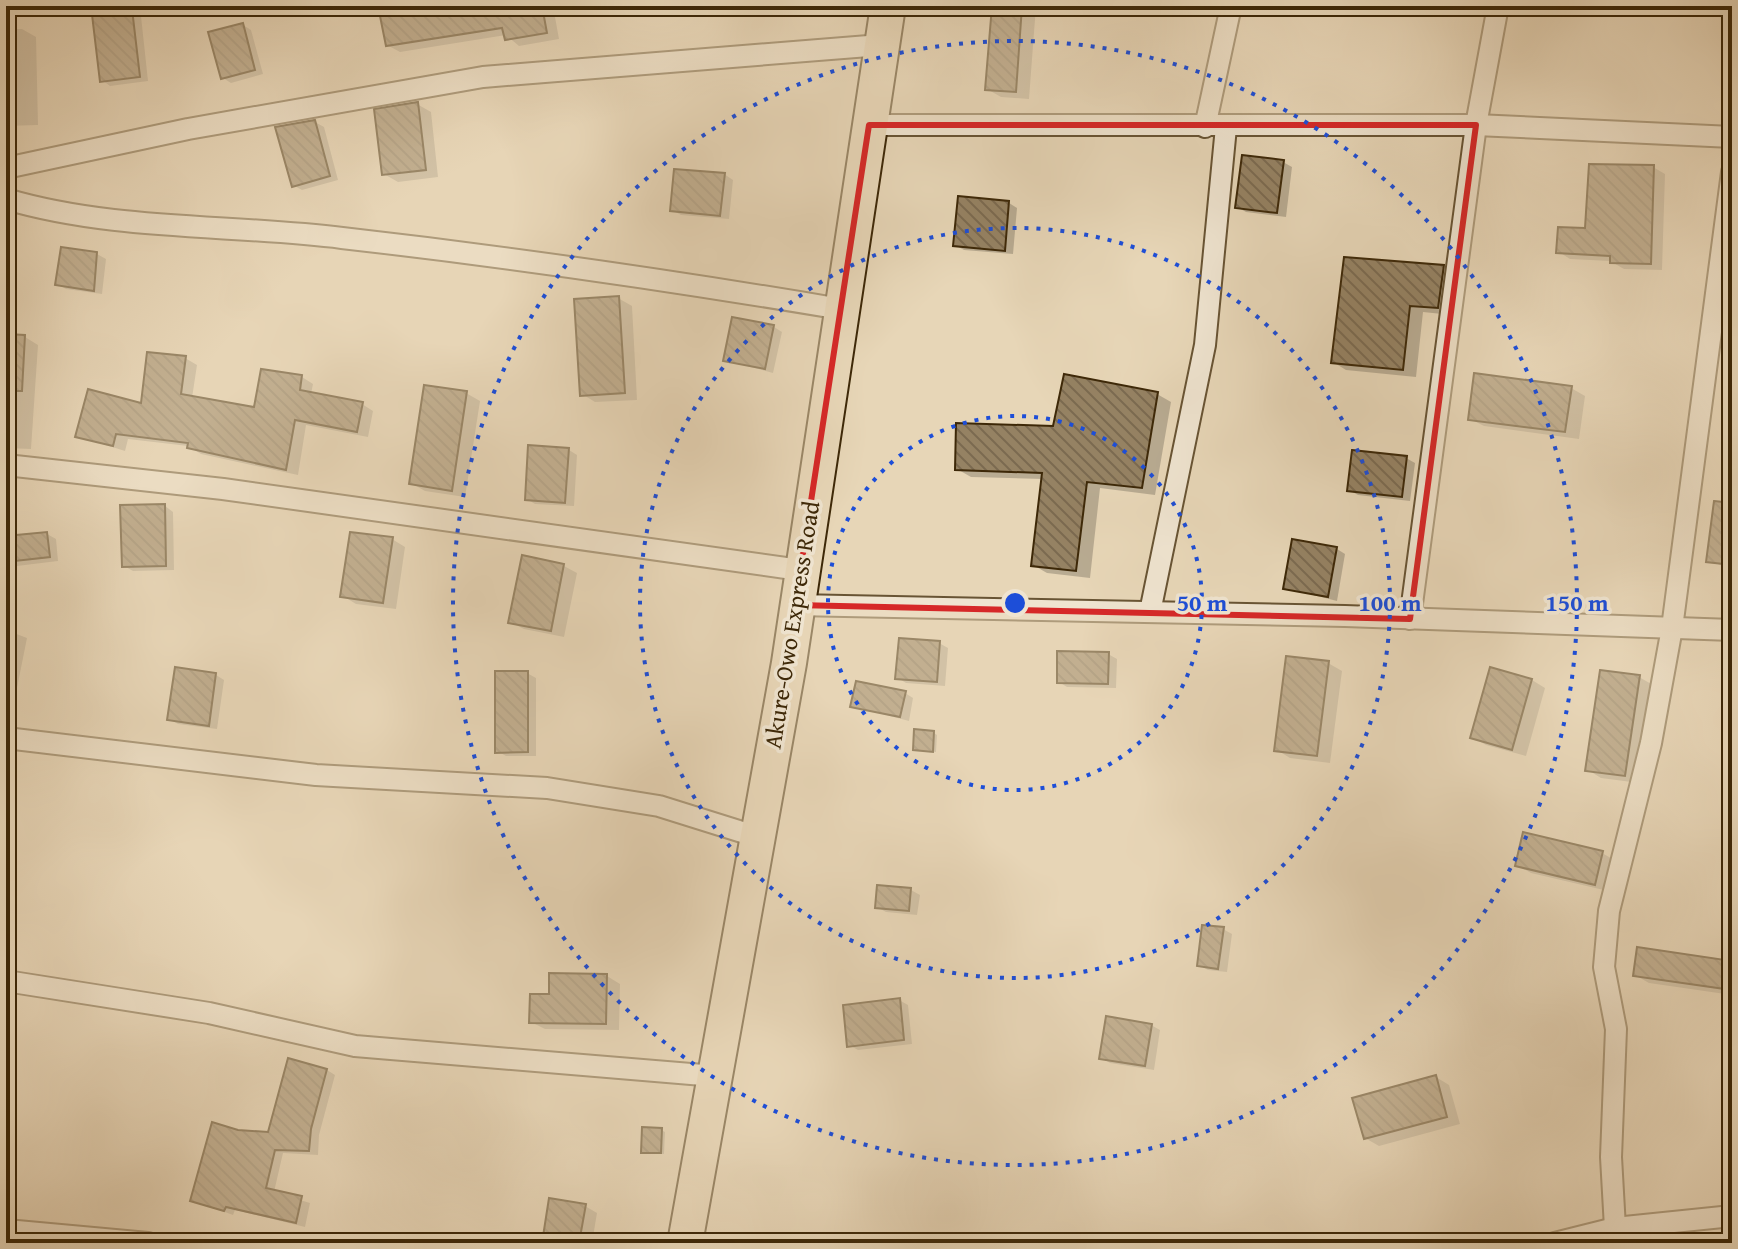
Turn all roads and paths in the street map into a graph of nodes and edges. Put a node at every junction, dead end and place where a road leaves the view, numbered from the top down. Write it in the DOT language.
graph roads {
  1 [pos="888,6"];
  2 [pos="1231,6"];
  3 [pos="1498,6"];
  4 [pos="881,45"];
  5 [pos="869,125"];
  6 [pos="1476,125"];
  7 [pos="1205,127"];
  8 [pos="1226,127"];
  9 [pos="1732,137"];
  10 [pos="6,168"];
  11 [pos="1732,172"];
  12 [pos="6,199"];
  13 [pos="841,309"];
  14 [pos="6,465"];
  15 [pos="800,570"];
  16 [pos="795,605"];
  17 [pos="1150,612"];
  18 [pos="1410,619"];
  19 [pos="1672,628"];
  20 [pos="1732,630"];
  21 [pos="6,738"];
  22 [pos="758,837"];
  23 [pos="6,981"];
  24 [pos="715,1076"];
  25 [pos="1732,1216"];
  26 [pos="1615,1228"];
  27 [pos="6,1230"];
  28 [pos="148,1243"];
  29 [pos="685,1243"];
  30 [pos="1555,1243"];
  1 -- 4 [label="highway, Akure-Owo Express Road"];
  2 -- 7 [label="street"];
  3 -- 6 [label="street"];
  4 -- 5 [label="highway, Akure-Owo Express Road"];
  4 -- 10 [label="street"];
  5 -- 7 [label="street"];
  5 -- 13 [label="highway, Akure-Owo Express Road"];
  6 -- 8 [label="street"];
  6 -- 9 [label="street"];
  6 -- 18 [label="street"];
  7 -- 8 [label="street"];
  8 -- 17 [label="street"];
  11 -- 19 [label="street"];
  12 -- 13 [label="street"];
  13 -- 15 [label="highway, Akure-Owo Express Road"];
  14 -- 15 [label="street"];
  15 -- 16 [label="highway, Akure-Owo Express Road"];
  16 -- 17 [label="street"];
  16 -- 22 [label="highway, Akure-Owo Express Road"];
  17 -- 18 [label="street"];
  18 -- 19 [label="street"];
  19 -- 20 [label="street"];
  19 -- 26 [label="street"];
  21 -- 22 [label="street"];
  22 -- 24 [label="highway, Akure-Owo Express Road"];
  23 -- 24 [label="street"];
  24 -- 29 [label="highway, Akure-Owo Express Road"];
  25 -- 26 [label="street"];
  26 -- 30 [label="street"];
  27 -- 28 [label="street"];
}
